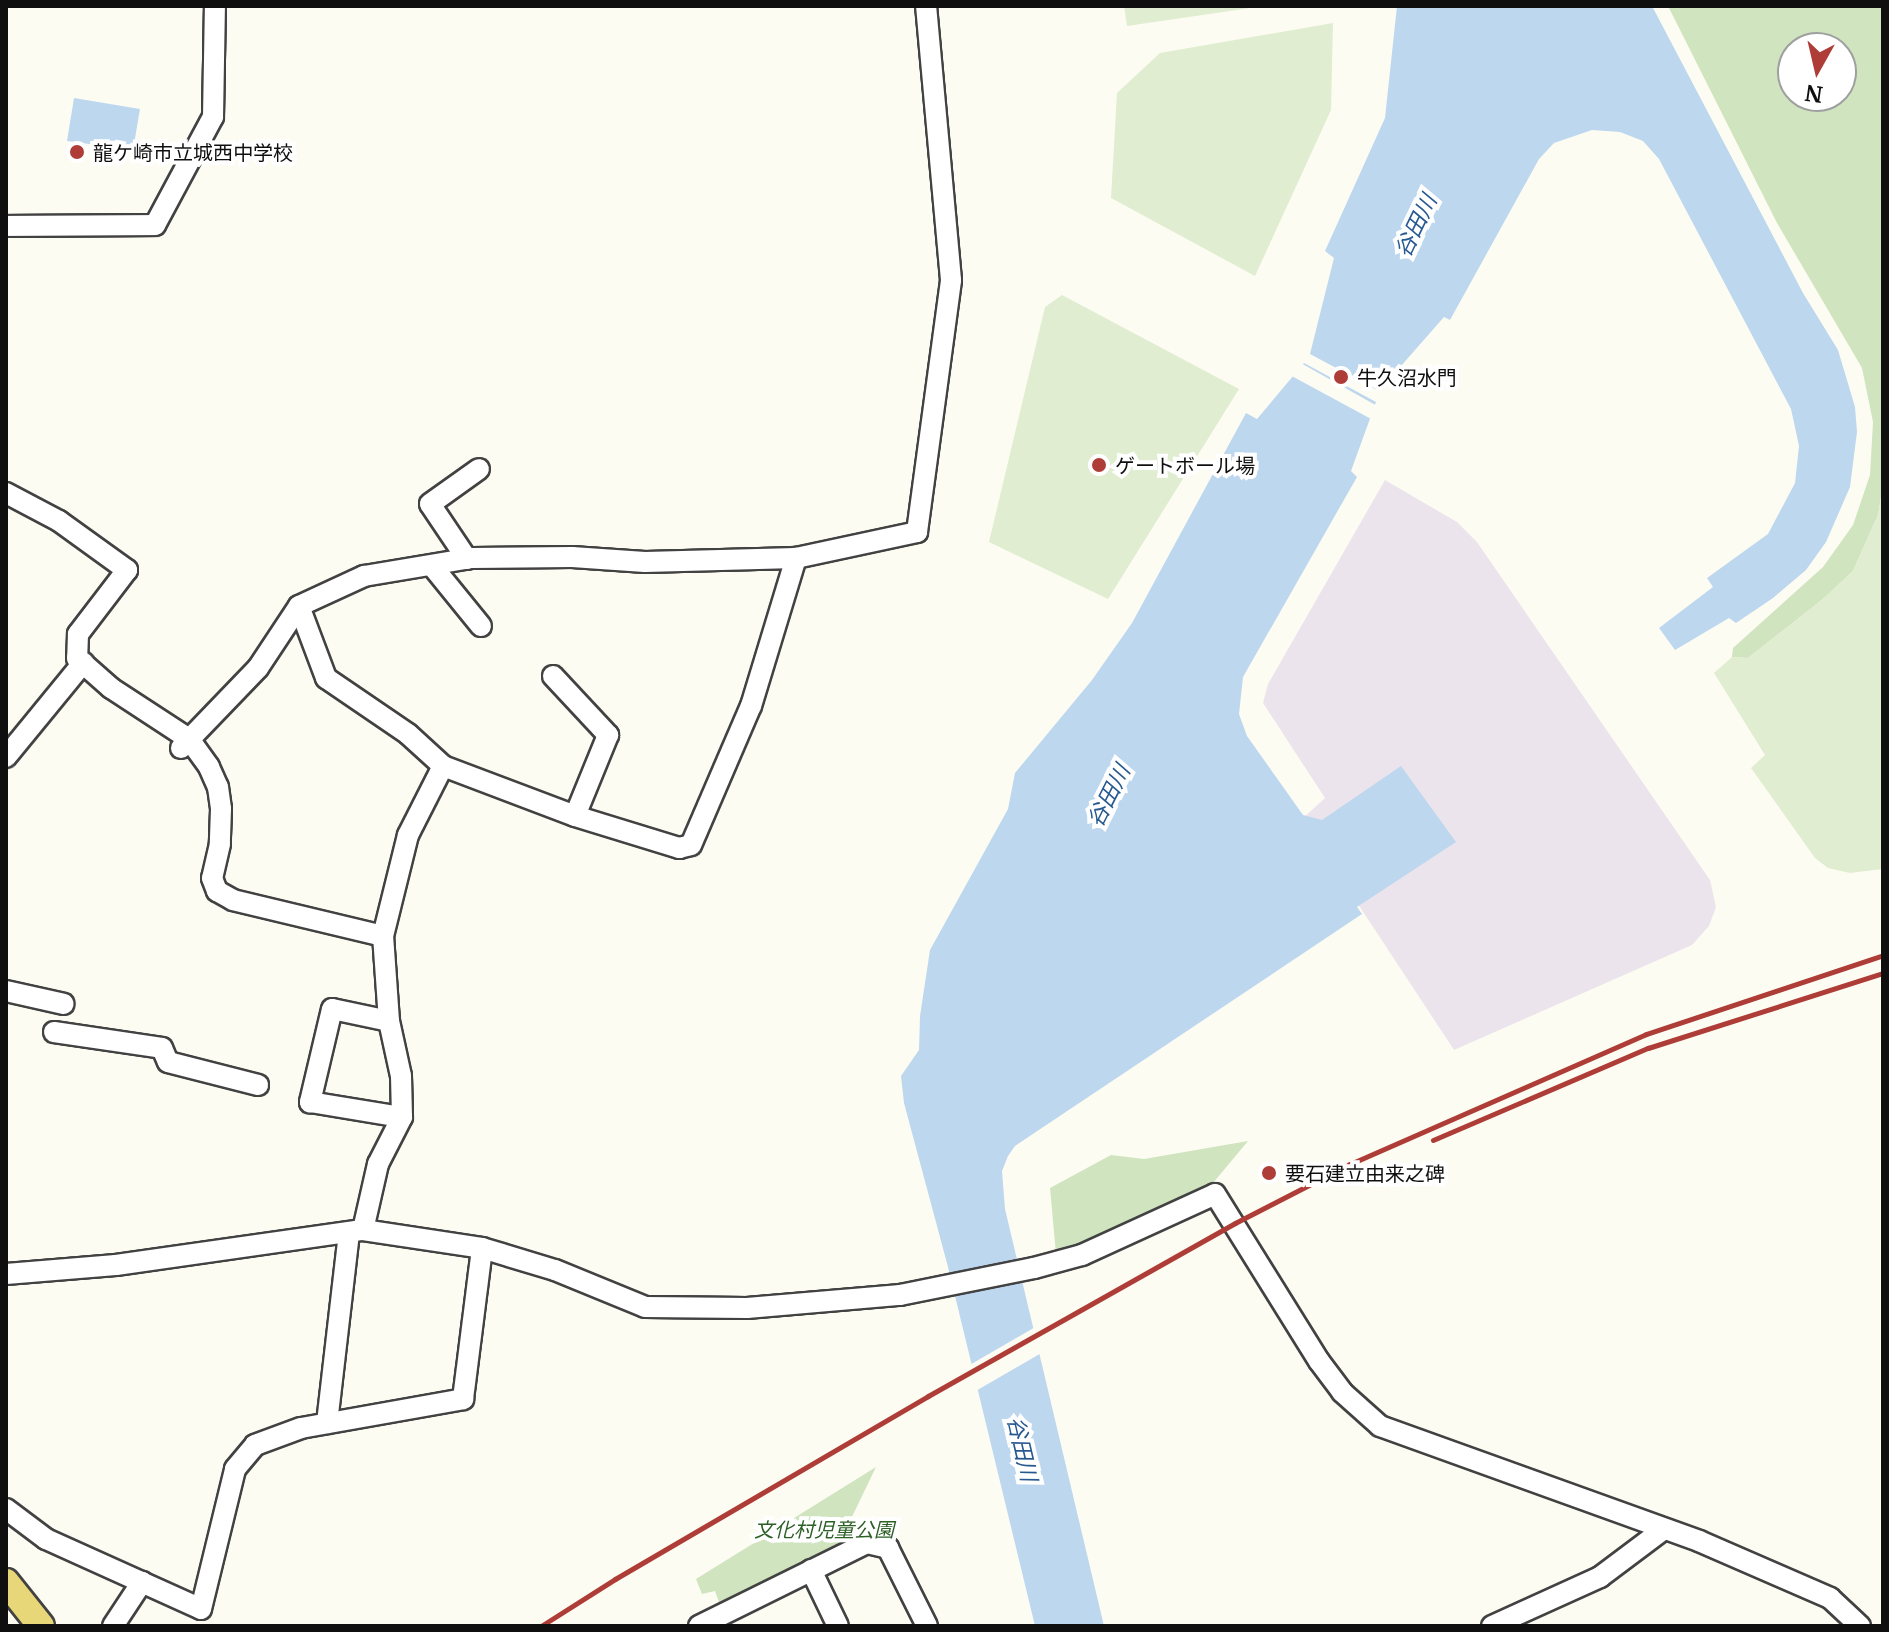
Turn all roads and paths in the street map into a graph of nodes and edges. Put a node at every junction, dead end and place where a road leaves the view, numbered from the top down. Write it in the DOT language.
graph roads {
  1 [pos="215,6"];
  2 [pos="926,6"];
  3 [pos="6,226"];
  4 [pos="479,469"];
  5 [pos="6,493"];
  6 [pos="796,558"];
  7 [pos="467,559"];
  8 [pos="433,567"];
  9 [pos="299,606"];
  10 [pos="481,626"];
  11 [pos="83,663"];
  12 [pos="553,676"];
  13 [pos="185,744"];
  14 [pos="6,757"];
  15 [pos="443,766"];
  16 [pos="575,816"];
  17 [pos="383,936"];
  18 [pos="6,991"];
  19 [pos="64,1004"];
  20 [pos="389,1021"];
  21 [pos="54,1032"];
  22 [pos="258,1085"];
  23 [pos="402,1117"];
  24 [pos="356,1231"];
  25 [pos="482,1248"];
  26 [pos="6,1274"];
  27 [pos="327,1423"];
  28 [pos="6,1509"];
  29 [pos="1664,1529"];
  30 [pos="811,1570"];
  31 [pos="6,1582"];
  32 [pos="142,1582"];
  33 [pos="736,1618"];
  34 [pos="41,1626"];
  35 [pos="113,1626"];
  36 [pos="699,1626"];
  37 [pos="838,1626"];
  38 [pos="927,1626"];
  39 [pos="1492,1626"];
  40 [pos="1860,1626"];
  1 -- 3 [label="street"];
  2 -- 6 [label="street"];
  4 -- 7 [label="street"];
  5 -- 11 [label="street"];
  6 -- 7 [label="street"];
  6 -- 16 [label="street"];
  7 -- 8 [label="street"];
  8 -- 9 [label="street"];
  8 -- 10 [label="street"];
  9 -- 13 [label="street"];
  9 -- 15 [label="street"];
  11 -- 13 [label="street"];
  11 -- 14 [label="street"];
  12 -- 16 [label="street"];
  13 -- 17 [label="street"];
  15 -- 16 [label="street"];
  15 -- 17 [label="street"];
  17 -- 20 [label="street"];
  18 -- 19 [label="street"];
  20 -- 23 [label="street"];
  20 -- 23 [label="street"];
  21 -- 22 [label="street"];
  23 -- 24 [label="street"];
  24 -- 25 [label="street"];
  24 -- 26 [label="street"];
  24 -- 27 [label="street"];
  25 -- 27 [label="street"];
  25 -- 29 [label="street"];
  27 -- 32 [label="street"];
  28 -- 32 [label="street"];
  29 -- 39 [label="street"];
  29 -- 40 [label="street"];
  30 -- 33 [label="street"];
  30 -- 37 [label="street"];
  30 -- 38 [label="street"];
  31 -- 34 [label="main road"];
  32 -- 35 [label="street"];
  33 -- 36 [label="street"];
}
